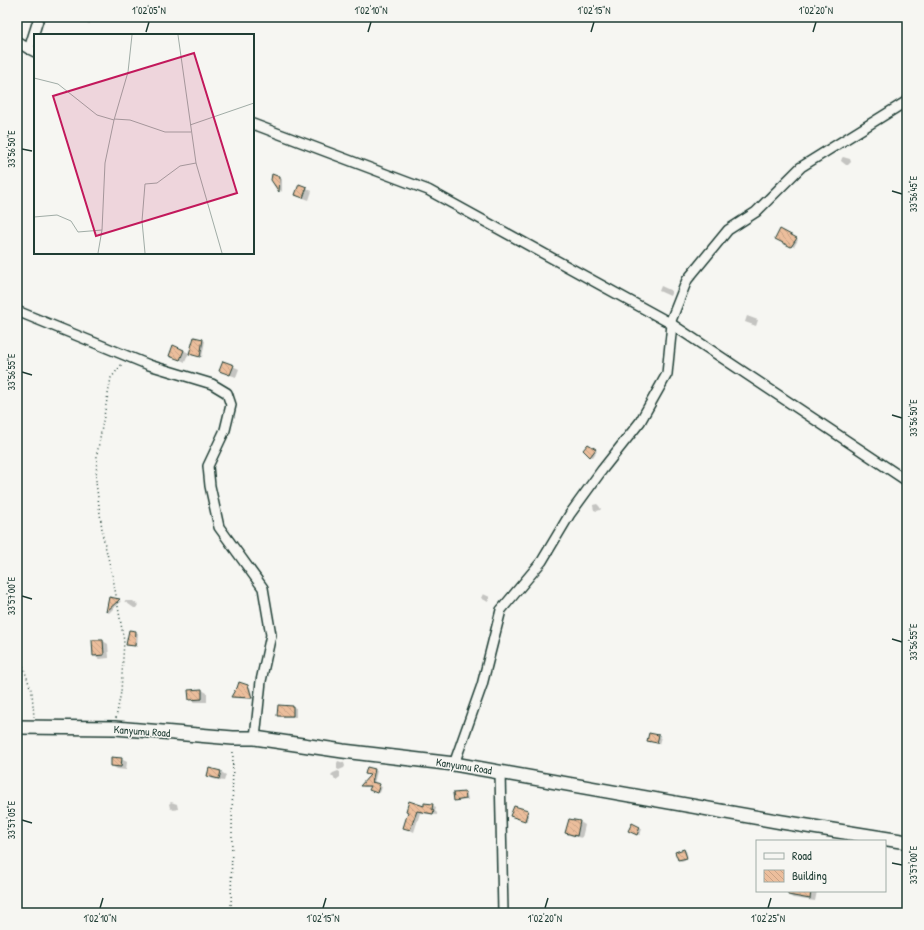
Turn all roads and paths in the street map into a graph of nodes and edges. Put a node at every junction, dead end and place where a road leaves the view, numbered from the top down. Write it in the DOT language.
graph roads {
  1 [pos="39,17"];
  2 [pos="35,34"];
  3 [pos="17,42"];
  4 [pos="32,50"];
  5 [pos="907,101"];
  6 [pos="254,124"];
  7 [pos="17,311"];
  8 [pos="671,323"];
  9 [pos="128,356"];
  10 [pos="907,481"];
  11 [pos="17,647"];
  12 [pos="17,727"];
  13 [pos="35,727"];
  14 [pos="114,728"];
  15 [pos="233,738"];
  16 [pos="255,738"];
  17 [pos="454,764"];
  18 [pos="500,772"];
  19 [pos="907,842"];
  20 [pos="231,913"];
  21 [pos="503,913"];
  1 -- 2 [label="street"];
  3 -- 4 [label="street"];
  5 -- 8 [label="street"];
  6 -- 8 [label="street"];
  7 -- 9 [label="street"];
  8 -- 10 [label="street"];
  8 -- 17 [label="street"];
  9 -- 14 [label="path"];
  9 -- 16 [label="street"];
  11 -- 13 [label="path"];
  12 -- 13 [label="street, Kanyumu Road"];
  13 -- 14 [label="street, Kanyumu Road"];
  14 -- 15 [label="street, Kanyumu Road"];
  15 -- 16 [label="street, Kanyumu Road"];
  15 -- 20 [label="path"];
  16 -- 17 [label="street, Kanyumu Road"];
  17 -- 18 [label="street, Kanyumu Road"];
  18 -- 19 [label="street, Kanyumu Road"];
  18 -- 21 [label="street"];
}
